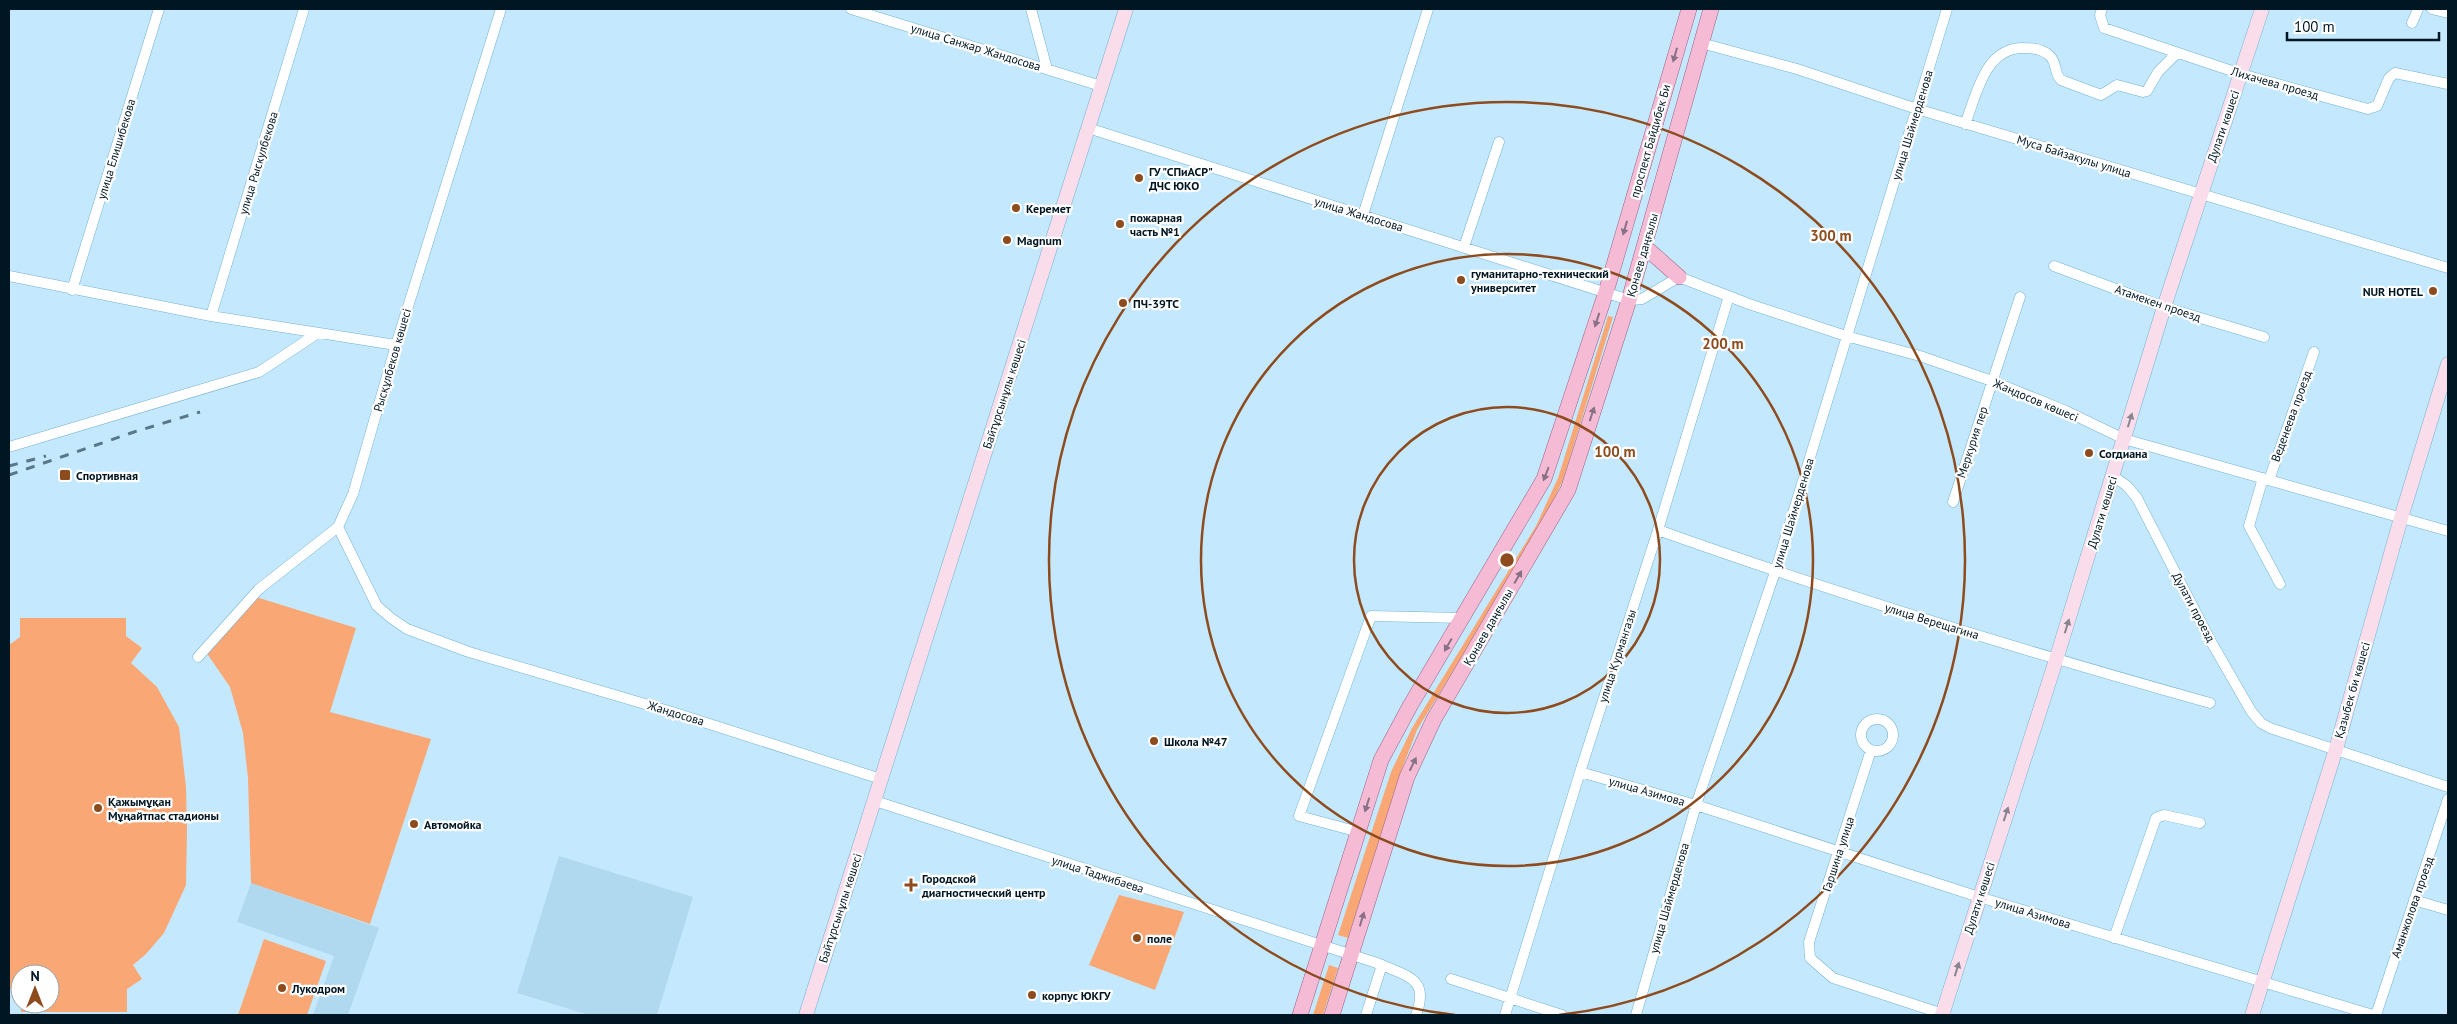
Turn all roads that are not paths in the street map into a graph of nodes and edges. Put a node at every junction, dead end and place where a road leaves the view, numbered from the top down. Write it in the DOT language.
graph roads {
  1 [pos="159,9"];
  2 [pos="304,9"];
  3 [pos="501,9"];
  4 [pos="851,9"];
  5 [pos="1031,9"];
  6 [pos="1126,9"];
  7 [pos="1428,9"];
  8 [pos="1689,9"];
  9 [pos="1711,9"];
  10 [pos="1947,9"];
  11 [pos="2102,9"];
  12 [pos="2262,9"];
  13 [pos="2418,9"];
  14 [pos="2432,9"];
  15 [pos="2448,13"];
  16 [pos="2412,23"];
  17 [pos="1701,43"];
  18 [pos="2177,53"];
  19 [pos="1047,69"];
  20 [pos="2240,74"];
  21 [pos="2448,84"];
  22 [pos="1101,86"];
  23 [pos="1917,109"];
  24 [pos="1965,124"];
  25 [pos="1088,128"];
  26 [pos="1499,142"];
  27 [pos="2200,194"];
  28 [pos="1363,216"];
  29 [pos="1644,246"];
  30 [pos="1464,247"];
  31 [pos="2054,266"];
  32 [pos="2448,268"];
  33 [pos="1612,273"];
  34 [pos="9,276"];
  35 [pos="1679,277"];
  36 [pos="72,290"];
  37 [pos="1606,292"];
  38 [pos="1729,296"];
  39 [pos="2020,297"];
  40 [pos="1629,300"];
  41 [pos="2164,307"];
  42 [pos="211,316"];
  43 [pos="318,333"];
  44 [pos="1846,336"];
  45 [pos="2264,336"];
  46 [pos="396,345"];
  47 [pos="2314,352"];
  48 [pos="2448,364"];
  49 [pos="1992,381"];
  50 [pos="2124,439"];
  51 [pos="9,447"];
  52 [pos="2113,476"];
  53 [pos="2266,479"];
  54 [pos="1952,502"];
  55 [pos="2401,518"];
  56 [pos="338,527"];
  57 [pos="1658,530"];
  58 [pos="2448,531"];
  59 [pos="1775,572"];
  60 [pos="2280,584"];
  61 [pos="1463,618"];
  62 [pos="198,657"];
  63 [pos="2056,660"];
  64 [pos="2210,703"];
  65 [pos="2336,748"];
  66 [pos="1871,750"];
  67 [pos="1580,772"];
  68 [pos="882,779"];
  69 [pos="2448,787"];
  70 [pos="2448,799"];
  71 [pos="875,802"];
  72 [pos="1696,805"];
  73 [pos="2200,823"];
  74 [pos="1359,832"];
  75 [pos="1838,852"];
  76 [pos="1979,897"];
  77 [pos="2414,900"];
  78 [pos="2448,910"];
  79 [pos="2114,938"];
  80 [pos="1321,946"];
  81 [pos="1351,954"];
  82 [pos="1382,965"];
  83 [pos="1451,979"];
  84 [pos="2262,982"];
  85 [pos="1510,998"];
  86 [pos="806,1015"];
  87 [pos="1300,1015"];
  88 [pos="1332,1015"];
  89 [pos="1366,1015"];
  90 [pos="1416,1015"];
  91 [pos="1505,1015"];
  92 [pos="1562,1015"];
  93 [pos="1636,1015"];
  94 [pos="1944,1015"];
  95 [pos="2252,1015"];
  96 [pos="2375,1015"];
  1 -- 36 [label="street, улица Елишибекова"];
  2 -- 42 [label="street, улица Рыскулбекова"];
  3 -- 46 [label="street, Рысқұлбеков көшесі"];
  4 -- 19 [label="street, улица Санжар Жандосова"];
  5 -- 19 [label="street"];
  6 -- 22 [label="main road, Байтұрсынұлы көшесі"];
  7 -- 28 [label="street"];
  8 -- 33 [label="main road, проспект Байдибек Би, one-way"];
  9 -- 17 [label="main road, Қонаев даңғылы"];
  10 -- 23 [label="street, улица Шаймерденова"];
  11 -- 18 [label="street, Лихачева проезд"];
  12 -- 20 [label="main road, Дулати көшесі"];
  13 -- 16 [label="street"];
  14 -- 15 [label="street"];
  17 -- 23 [label="street, Муса Байзакулы улица"];
  17 -- 29 [label="main road, Қонаев даңғылы"];
  18 -- 20 [label="street, Лихачева проезд"];
  18 -- 24 [label="street"];
  19 -- 22 [label="street, улица Санжар Жандосова"];
  20 -- 21 [label="street, Лихачева проезд"];
  20 -- 27 [label="main road, Дулати көшесі"];
  22 -- 25 [label="main road, Байтұрсынұлы көшесі"];
  23 -- 24 [label="street, Муса Байзакулы улица"];
  23 -- 44 [label="street, улица Шаймерденова"];
  24 -- 27 [label="street, Муса Байзакулы улица"];
  25 -- 28 [label="street, улица Жандосова"];
  25 -- 68 [label="main road, Байтұрсынұлы көшесі"];
  26 -- 30 [label="street"];
  27 -- 32 [label="street, Муса Байзакулы улица"];
  27 -- 41 [label="main road, Дулати көшесі"];
  28 -- 30 [label="street, улица Жандосова"];
  29 -- 35 [label="main road"];
  29 -- 40 [label="main road, Қонаев даңғылы"];
  30 -- 37 [label="street, улица Жандосова"];
  31 -- 41 [label="street, Атамекен проезд"];
  33 -- 37 [label="main road, Қонаев даңғылы"];
  34 -- 36 [label="street"];
  35 -- 38 [label="street, Жандосов көшесі"];
  35 -- 40 [label="street"];
  36 -- 42 [label="street"];
  37 -- 40 [label="street, улица Жандосова"];
  37 -- 61 [label="main road, Қонаев даңғылы, one-way"];
  38 -- 44 [label="street, Жандосов көшесі"];
  38 -- 57 [label="street, улица Курмангазы"];
  39 -- 49 [label="street, Меркурия пер"];
  81 -- 40 [label="main road, Қонаев даңғылы, one-way"];
  41 -- 45 [label="street, Атамекен проезд"];
  50 -- 41 [label="main road, Дулати көшесі, one-way"];
  42 -- 43 [label="street"];
  43 -- 46 [label="street"];
  43 -- 51 [label="street"];
  44 -- 49 [label="street, Жандосов көшесі"];
  44 -- 59 [label="street, улица Шаймерденова"];
  46 -- 56 [label="street, Рысқұлбеков көшесі"];
  47 -- 53 [label="street, Веденеева проезд"];
  48 -- 55 [label="main road, Қазыбек би көшесі"];
  49 -- 50 [label="street, Жандосов көшесі"];
  49 -- 54 [label="street, Меркурия пер"];
  50 -- 52 [label="main road, Дулати көшесі"];
  50 -- 53 [label="street, Жандосов көшесі"];
  63 -- 52 [label="main road, Дулати көшесі, one-way"];
  52 -- 65 [label="street, Дулати проезд"];
  53 -- 55 [label="street, Жандосов көшесі"];
  53 -- 60 [label="street"];
  55 -- 58 [label="street, Жандосов көшесі"];
  55 -- 65 [label="main road, Қазыбек би көшесі"];
  56 -- 62 [label="street, Рысқұлбеков көшесі"];
  56 -- 68 [label="street, Жандосова"];
  57 -- 59 [label="street, улица Верещагина"];
  57 -- 67 [label="street, улица Курмангазы"];
  59 -- 63 [label="street, улица Верещагина"];
  59 -- 72 [label="street, улица Шаймерденова"];
  61 -- 74 [label="main road, Қонаев даңғылы, one-way"];
  61 -- 74 [label="street"];
  63 -- 64 [label="street, улица Верещагина"];
  76 -- 63 [label="main road, Дулати көшесі, one-way"];
  65 -- 69 [label="street"];
  65 -- 84 [label="main road, Қазыбек би көшесі"];
  66 -- 75 [label="street, Гаршина улица"];
  67 -- 72 [label="street, улица Азимова"];
  67 -- 85 [label="street, улица Курмангазы"];
  68 -- 71 [label="main road, Байтұрсынұлы көшесі"];
  70 -- 77 [label="street, Аманжолова проезд"];
  71 -- 80 [label="street, улица Таджибаева"];
  71 -- 86 [label="main road, Байтұрсынұлы көшесі"];
  72 -- 75 [label="street, улица Азимова"];
  72 -- 93 [label="street, улица Шаймерденова"];
  73 -- 79 [label="street"];
  74 -- 80 [label="main road, Қонаев даңғылы"];
  75 -- 76 [label="street, улица Азимова"];
  75 -- 94 [label="street, Гаршина улица"];
  76 -- 79 [label="street, улица Азимова"];
  94 -- 76 [label="main road, Дулати көшесі, one-way"];
  77 -- 78 [label="street"];
  77 -- 96 [label="street, Аманжолова проезд"];
  79 -- 84 [label="street, улица Азимова"];
  80 -- 81 [label="street, улица Таджибаева"];
  80 -- 87 [label="main road, Қонаев даңғылы"];
  81 -- 82 [label="street, улица Таджибаева"];
  81 -- 88 [label="main road, Қонаев даңғылы"];
  82 -- 89 [label="street"];
  82 -- 90 [label="street, улица Таджибаева"];
  83 -- 85 [label="street"];
  84 -- 95 [label="main road, Қазыбек би көшесі"];
  84 -- 96 [label="street, улица Азимова"];
  85 -- 91 [label="street, улица Курмангазы"];
  85 -- 92 [label="street"];
}
